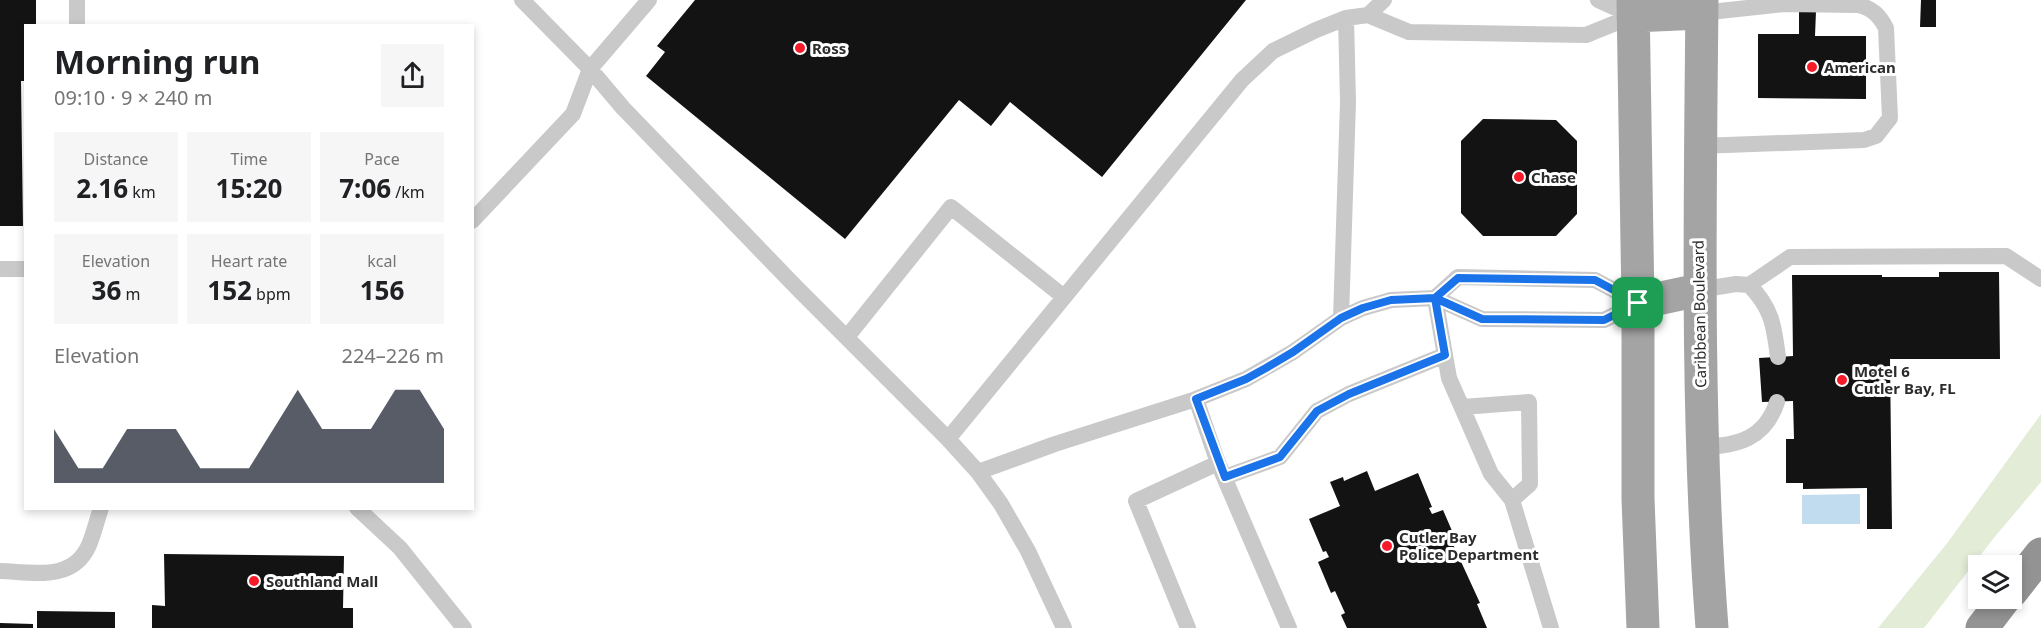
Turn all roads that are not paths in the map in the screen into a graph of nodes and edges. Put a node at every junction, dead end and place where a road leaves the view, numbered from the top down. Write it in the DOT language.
graph roads {
  1 [pos="77,0"];
  2 [pos="522,0"];
  3 [pos="649,0"];
  4 [pos="1384,0"];
  5 [pos="1598,0"];
  6 [pos="1702,7"];
  7 [pos="1633,8"];
  8 [pos="1368,15"];
  9 [pos="1346,18"];
  10 [pos="77,24"];
  11 [pos="590,69"];
  12 [pos="1700,146"];
  13 [pos="474,219"];
  14 [pos="0,269"];
  15 [pos="24,269"];
  16 [pos="2041,279"];
  17 [pos="1749,285"];
  18 [pos="1699,290"];
  19 [pos="1064,297"];
  20 [pos="1435,298"];
  21 [pos="1638,303"];
  22 [pos="1341,318"];
  23 [pos="847,337"];
  24 [pos="1445,355"];
  25 [pos="1778,357"];
  26 [pos="1196,399"];
  27 [pos="1777,402"];
  28 [pos="1462,407"];
  29 [pos="948,439"];
  30 [pos="1702,447"];
  31 [pos="1222,470"];
  32 [pos="978,472"];
  33 [pos="1512,500"];
  34 [pos="101,510"];
  35 [pos="359,510"];
  36 [pos="2041,554"];
  37 [pos="0,571"];
  38 [pos="2022,578"];
  39 [pos="1997,609"];
  40 [pos="464,628"];
  41 [pos="1064,628"];
  42 [pos="1188,628"];
  43 [pos="1289,628"];
  44 [pos="1551,628"];
  45 [pos="1643,628"];
  46 [pos="1712,628"];
  47 [pos="1982,628"];
  1 -- 10 [label="lane"];
  2 -- 11 [label="lane"];
  3 -- 11 [label="lane"];
  4 -- 8 [label="lane"];
  5 -- 7 [label="lane"];
  6 -- 7 [label="main road"];
  6 -- 12 [label="main road, Caribbean Boulevard"];
  6 -- 12 [label="lane"];
  7 -- 8 [label="lane"];
  7 -- 21 [label="main road"];
  8 -- 9 [label="lane"];
  9 -- 19 [label="lane"];
  9 -- 22 [label="lane"];
  11 -- 13 [label="lane"];
  11 -- 23 [label="lane"];
  12 -- 18 [label="main road, Caribbean Boulevard"];
  14 -- 15 [label="lane"];
  16 -- 17 [label="lane"];
  17 -- 18 [label="lane"];
  17 -- 25 [label="lane"];
  18 -- 21 [label="main road"];
  18 -- 30 [label="main road, Caribbean Boulevard"];
  19 -- 23 [label="lane"];
  19 -- 29 [label="lane"];
  20 -- 21 [label="lane"];
  20 -- 21 [label="lane"];
  20 -- 22 [label="lane"];
  20 -- 24 [label="lane"];
  21 -- 45 [label="main road"];
  22 -- 26 [label="lane"];
  23 -- 29 [label="lane"];
  24 -- 28 [label="lane"];
  24 -- 31 [label="lane"];
  26 -- 31 [label="lane"];
  26 -- 32 [label="lane"];
  27 -- 30 [label="lane"];
  28 -- 33 [label="lane"];
  28 -- 33 [label="lane"];
  29 -- 32 [label="lane"];
  30 -- 46 [label="main road, Caribbean Boulevard"];
  31 -- 42 [label="lane"];
  31 -- 43 [label="lane"];
  32 -- 41 [label="lane"];
  33 -- 44 [label="lane"];
  34 -- 37 [label="lane"];
  35 -- 40 [label="lane"];
  36 -- 38 [label="highway"];
  39 -- 47 [label="highway"];
}
